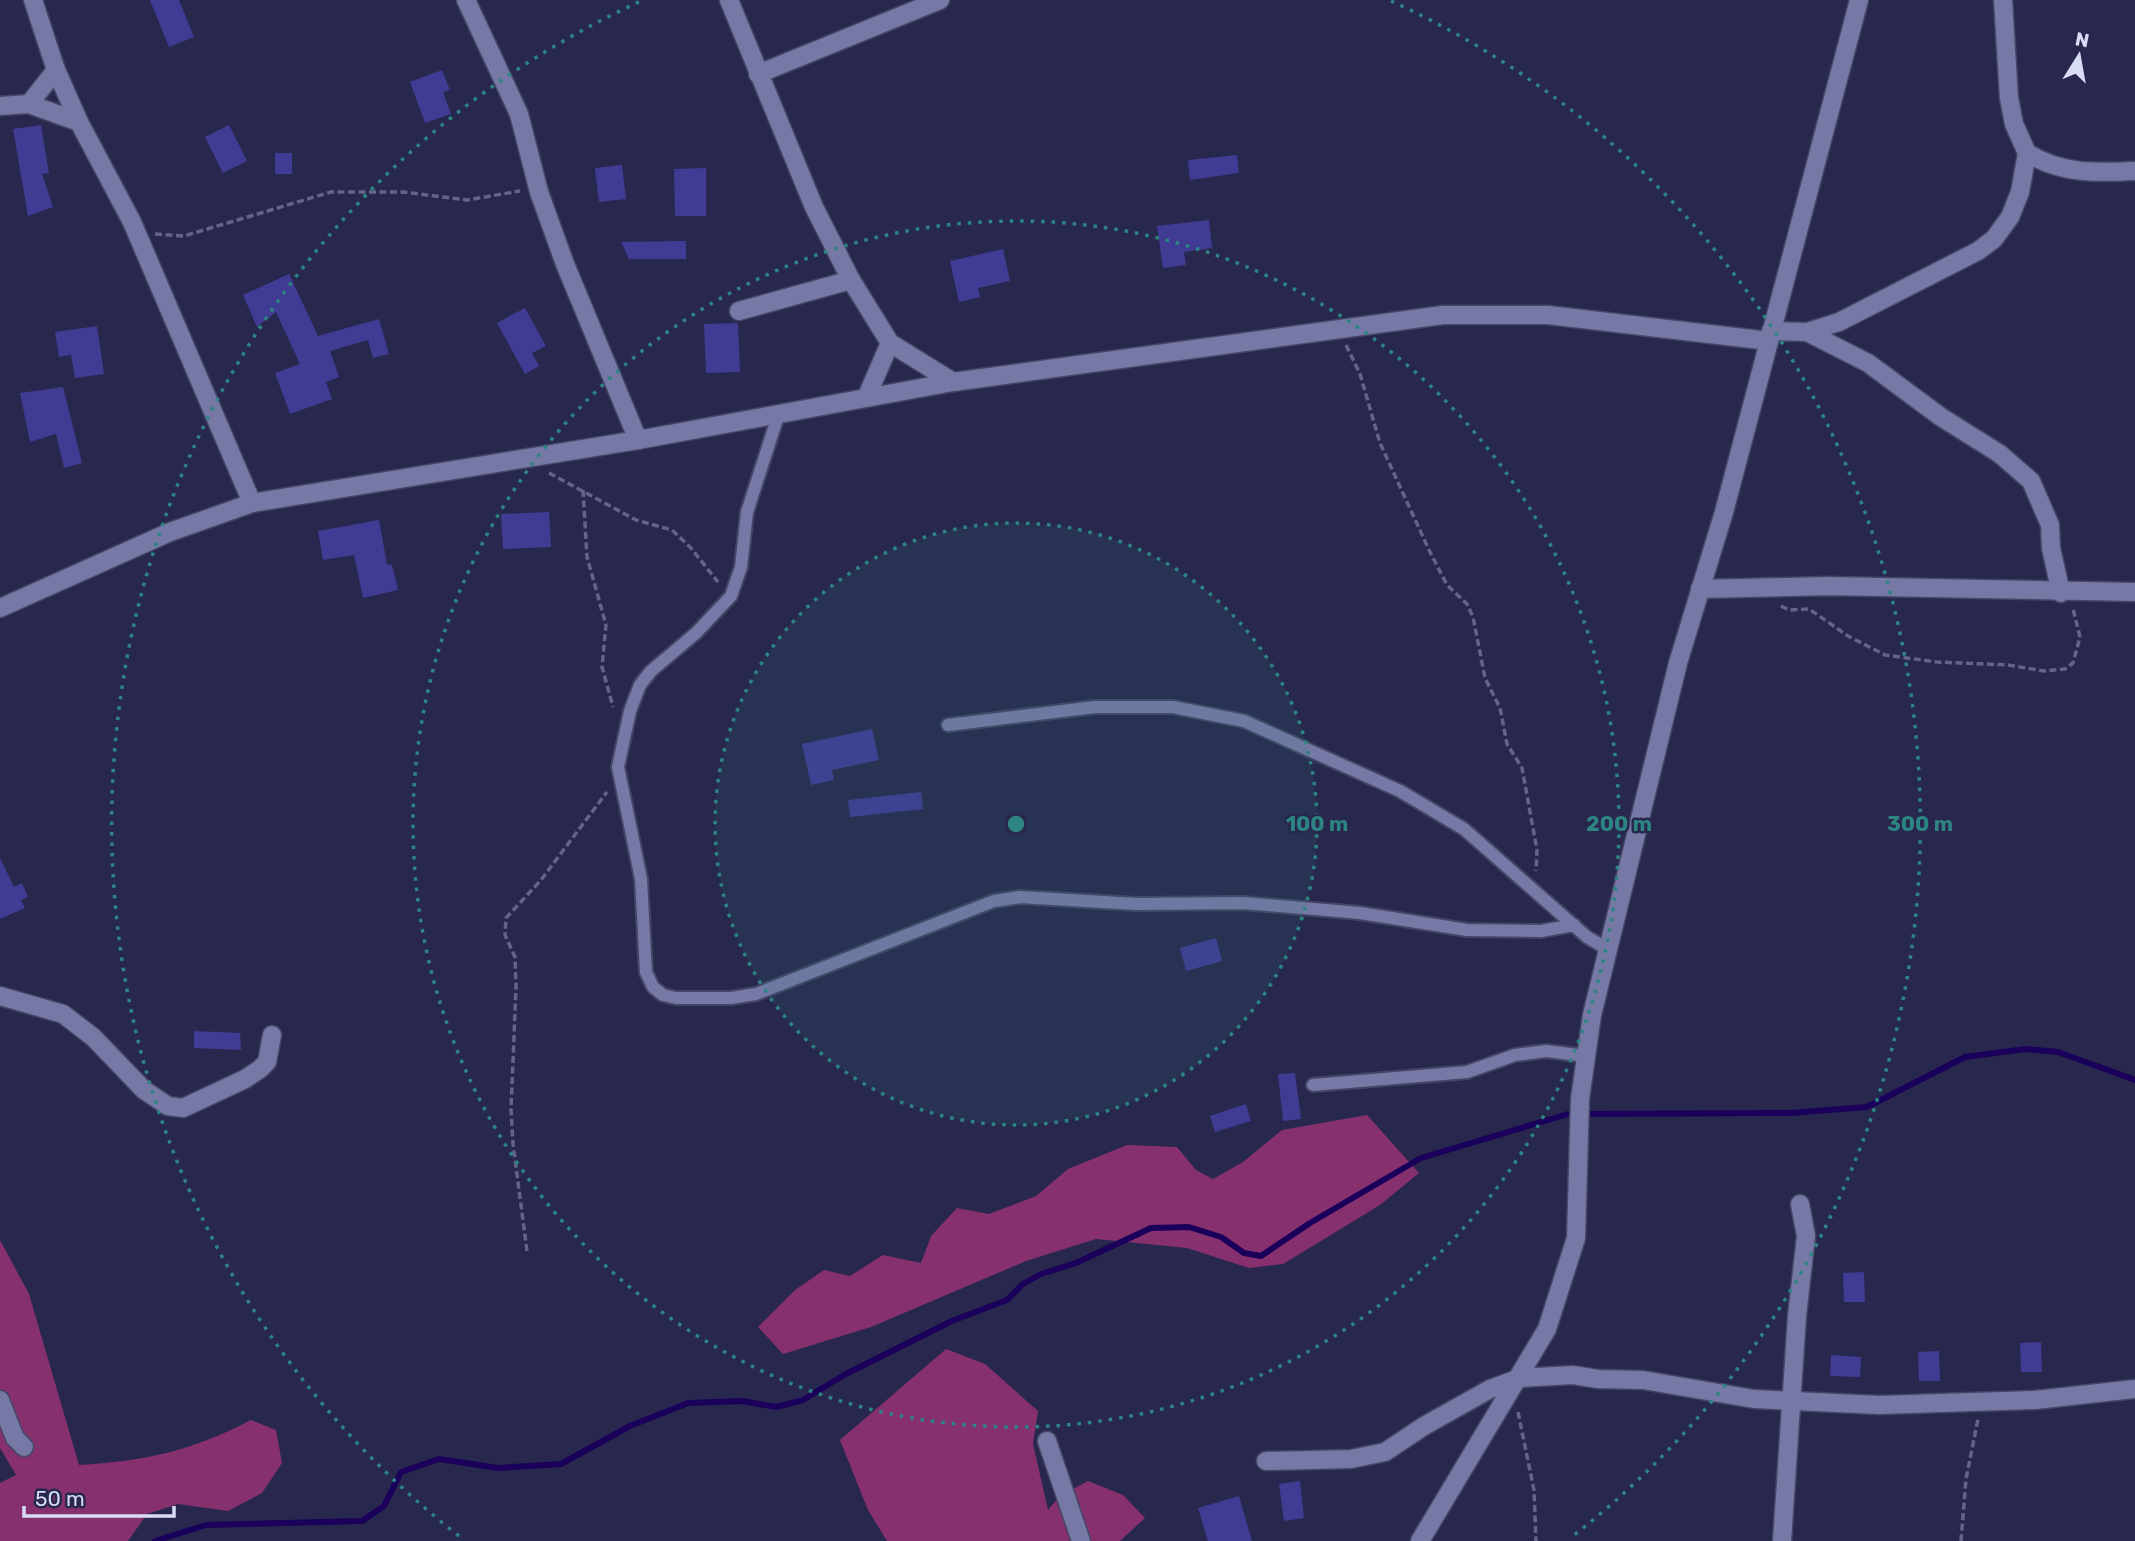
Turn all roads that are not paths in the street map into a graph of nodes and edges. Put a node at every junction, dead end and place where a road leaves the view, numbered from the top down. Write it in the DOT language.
graph roads {
  1 [pos="33,0"];
  2 [pos="466,0"];
  3 [pos="729,0"];
  4 [pos="940,0"];
  5 [pos="1859,0"];
  6 [pos="2003,0"];
  7 [pos="56,70"];
  8 [pos="758,74"];
  9 [pos="29,104"];
  10 [pos="0,106"];
  11 [pos="79,122"];
  12 [pos="2026,153"];
  13 [pos="2135,171"];
  14 [pos="851,280"];
  15 [pos="739,311"];
  16 [pos="1807,332"];
  17 [pos="1770,336"];
  18 [pos="890,343"];
  19 [pos="953,382"];
  20 [pos="867,396"];
  21 [pos="779,413"];
  22 [pos="638,440"];
  23 [pos="252,503"];
  24 [pos="1700,589"];
  25 [pos="2135,592"];
  26 [pos="2066,593"];
  27 [pos="0,608"];
  28 [pos="948,725"];
  29 [pos="1574,925"];
  30 [pos="1609,950"];
  31 [pos="0,996"];
  32 [pos="272,1035"];
  33 [pos="1586,1056"];
  34 [pos="1313,1085"];
  35 [pos="1800,1203"];
  36 [pos="1516,1385"];
  37 [pos="2135,1389"];
  38 [pos="0,1400"];
  39 [pos="1793,1401"];
  40 [pos="1047,1441"];
  41 [pos="24,1447"];
  42 [pos="1266,1461"];
  43 [pos="1081,1541"];
  44 [pos="1420,1541"];
  45 [pos="1782,1541"];
  1 -- 7 [label="street"];
  2 -- 22 [label="street"];
  3 -- 8 [label="street"];
  4 -- 8 [label="street"];
  5 -- 17 [label="street"];
  6 -- 12 [label="street"];
  7 -- 9 [label="street"];
  7 -- 11 [label="street"];
  8 -- 14 [label="street"];
  9 -- 10 [label="street"];
  9 -- 11 [label="street"];
  11 -- 23 [label="street"];
  12 -- 13 [label="street"];
  12 -- 16 [label="street"];
  14 -- 15 [label="street"];
  14 -- 18 [label="street"];
  16 -- 17 [label="street"];
  16 -- 26 [label="street"];
  17 -- 19 [label="street"];
  17 -- 24 [label="street"];
  18 -- 19 [label="street"];
  18 -- 20 [label="street"];
  19 -- 20 [label="street"];
  20 -- 21 [label="street"];
  21 -- 22 [label="street"];
  21 -- 29 [label="lane"];
  22 -- 23 [label="street"];
  23 -- 27 [label="street"];
  24 -- 26 [label="street"];
  24 -- 30 [label="street"];
  25 -- 26 [label="street"];
  28 -- 29 [label="lane"];
  29 -- 30 [label="lane"];
  30 -- 33 [label="street"];
  31 -- 32 [label="street"];
  33 -- 34 [label="lane"];
  33 -- 36 [label="street"];
  35 -- 39 [label="street"];
  36 -- 39 [label="street"];
  36 -- 42 [label="street"];
  36 -- 44 [label="street"];
  37 -- 39 [label="street"];
  38 -- 41 [label="street"];
  39 -- 45 [label="street"];
  40 -- 43 [label="street"];
}
